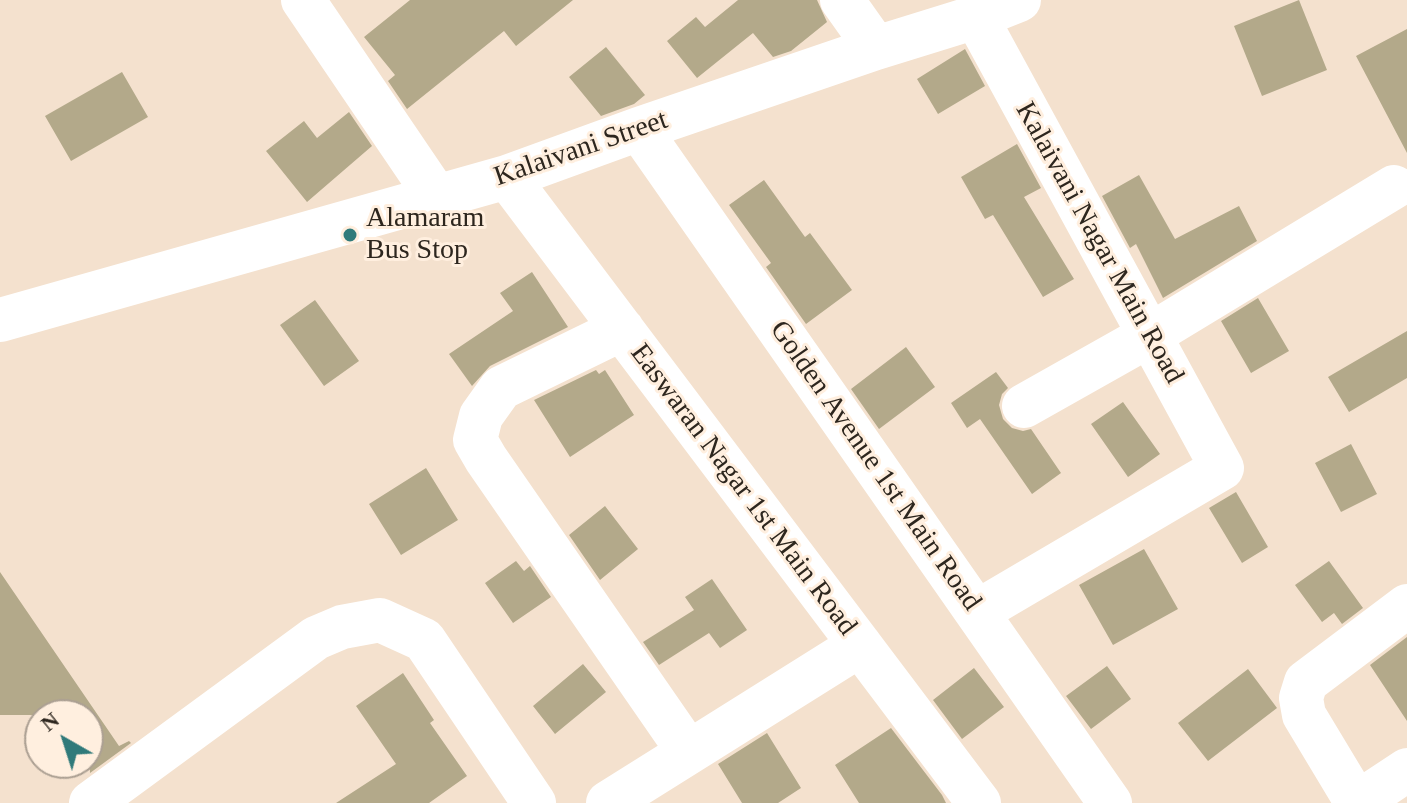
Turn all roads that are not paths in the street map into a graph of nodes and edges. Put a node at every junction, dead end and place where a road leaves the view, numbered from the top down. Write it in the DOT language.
graph roads {
  1 [pos="303,0"];
  2 [pos="842,0"];
  3 [pos="1019,0"];
  4 [pos="976,17"];
  5 [pos="876,48"];
  6 [pos="639,129"];
  7 [pos="507,177"];
  8 [pos="1394,187"];
  9 [pos="436,196"];
  10 [pos="0,320"];
  11 [pos="622,329"];
  12 [pos="1150,335"];
  13 [pos="1024,406"];
  14 [pos="1407,606"];
  15 [pos="977,612"];
  16 [pos="860,645"];
  17 [pos="688,751"];
  18 [pos="1407,770"];
  19 [pos="91,803"];
  20 [pos="534,803"];
  21 [pos="608,803"];
  22 [pos="979,803"];
  23 [pos="1110,803"];
  24 [pos="1357,803"];
  1 -- 9 [label="street"];
  2 -- 5 [label="street"];
  3 -- 4 [label="street, Kalaivani Street"];
  4 -- 5 [label="street, Kalaivani Street"];
  4 -- 12 [label="street, Kalaivani Nagar Main Road"];
  5 -- 6 [label="street, Kalaivani Street"];
  6 -- 7 [label="street, Kalaivani Street"];
  6 -- 15 [label="street, Golden Avenue 1st Main Road"];
  7 -- 9 [label="street, Kalaivani Street"];
  7 -- 11 [label="street, Easwaran Nagar 1st Main Road"];
  8 -- 12 [label="street"];
  9 -- 10 [label="street, Kalaivani Street"];
  11 -- 16 [label="street, Easwaran Nagar 1st Main Road"];
  11 -- 17 [label="street"];
  12 -- 13 [label="street"];
  12 -- 15 [label="street, Kalaivani Nagar Main Road"];
  14 -- 24 [label="street"];
  15 -- 23 [label="street, Golden Avenue 1st Main Road"];
  16 -- 17 [label="street"];
  16 -- 22 [label="street, Easwaran Nagar 1st Main Road"];
  17 -- 21 [label="street"];
  18 -- 24 [label="street"];
  19 -- 20 [label="street"];
}
